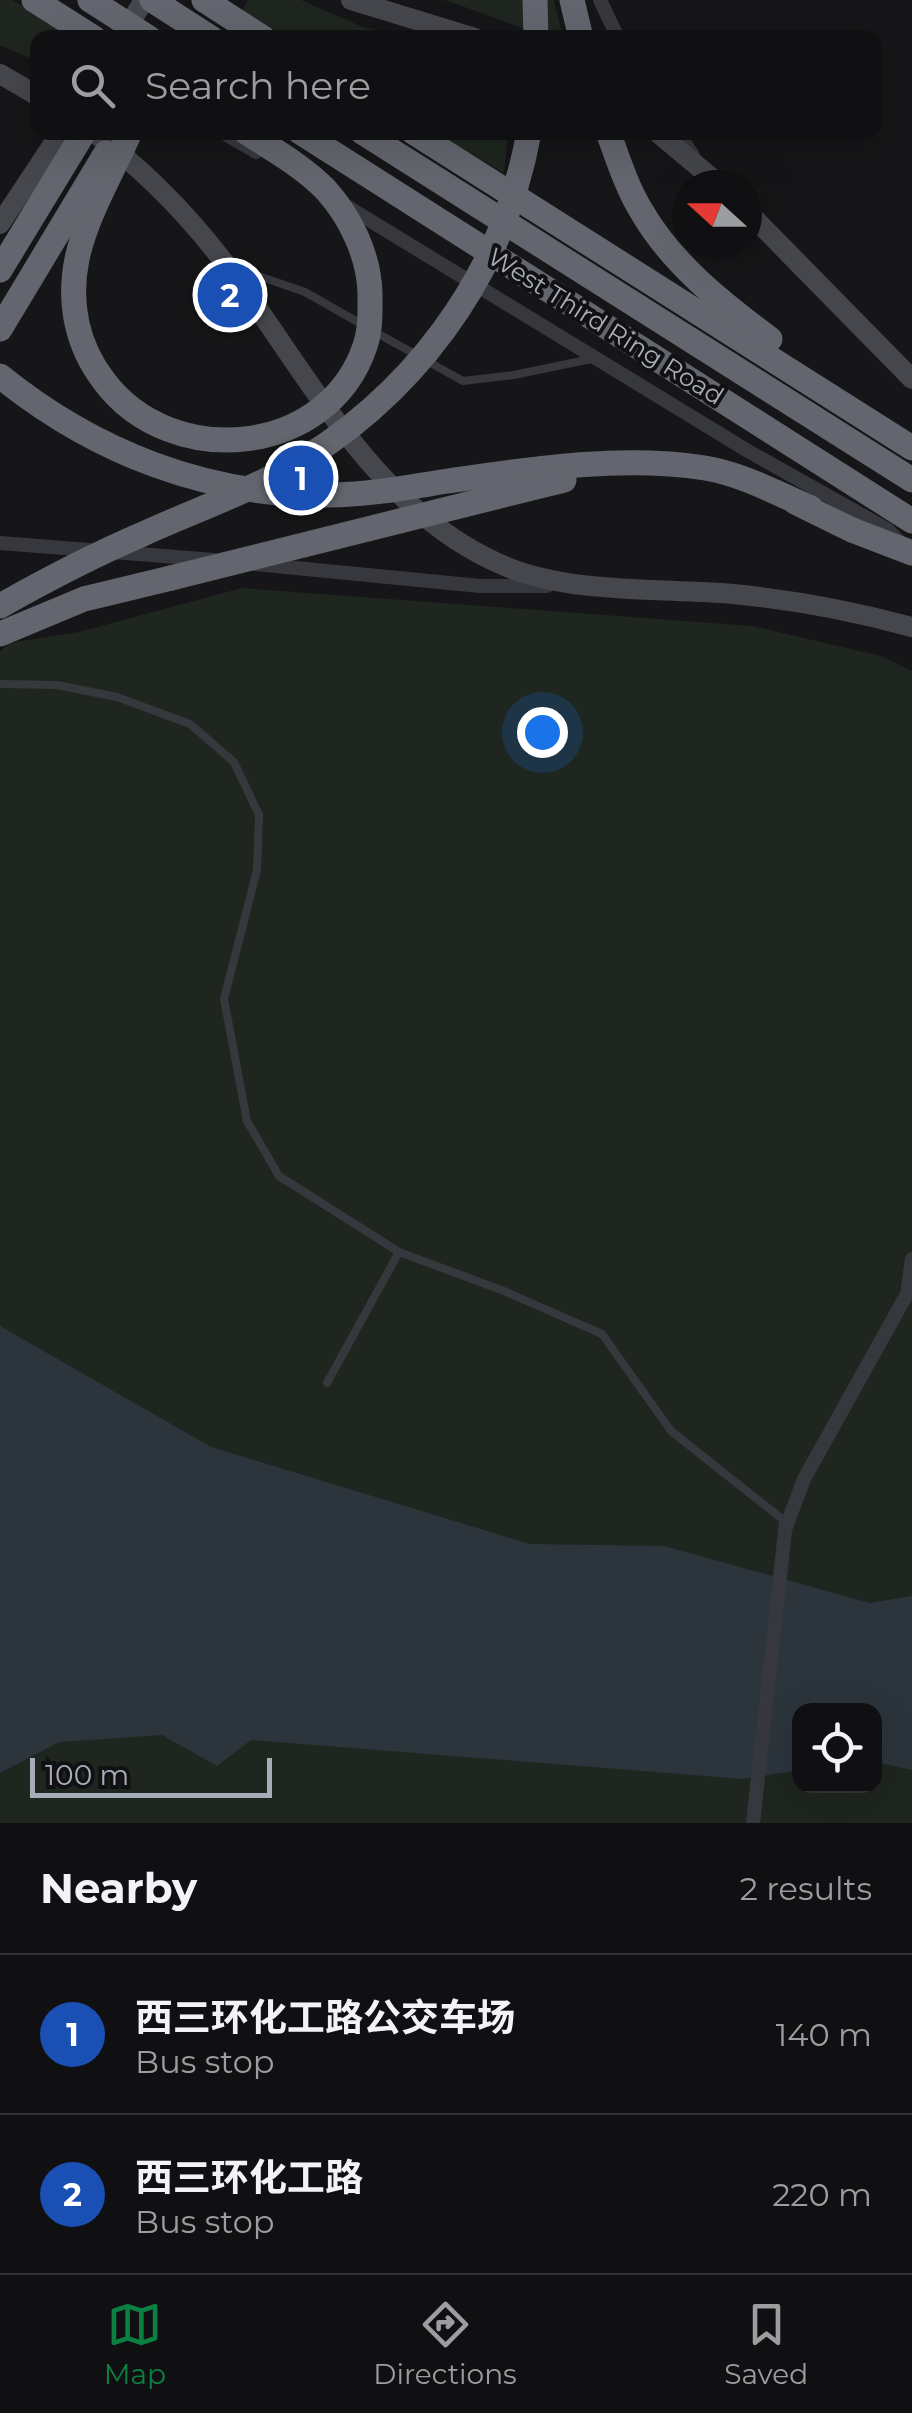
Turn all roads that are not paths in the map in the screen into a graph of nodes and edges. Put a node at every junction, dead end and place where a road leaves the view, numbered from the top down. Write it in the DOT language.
graph roads {
  1 [pos="34,0"];
  2 [pos="90,0"];
  3 [pos="144,0"];
  4 [pos="152,0"];
  5 [pos="166,0"];
  6 [pos="203,0"];
  7 [pos="212,0"];
  8 [pos="352,0"];
  9 [pos="535,0"];
  10 [pos="572,0"];
  11 [pos="600,0"];
  12 [pos="81,30"];
  13 [pos="125,30"];
  14 [pos="134,30"];
  15 [pos="150,30"];
  16 [pos="186,30"];
  17 [pos="188,30"];
  18 [pos="199,30"];
  19 [pos="250,30"];
  20 [pos="449,30"];
  21 [pos="536,30"];
  22 [pos="579,30"];
  23 [pos="614,30"];
  24 [pos="0,74"];
  25 [pos="30,91"];
  26 [pos="56,140"];
  27 [pos="79,140"];
  28 [pos="117,140"];
  29 [pos="118,140"];
  30 [pos="119,140"];
  31 [pos="123,140"];
  32 [pos="236,140"];
  33 [pos="258,140"];
  34 [pos="313,140"];
  35 [pos="375,140"];
  36 [pos="426,140"];
  37 [pos="527,140"];
  38 [pos="611,140"];
  39 [pos="667,140"];
  40 [pos="683,140"];
  41 [pos="702,168"];
  42 [pos="0,224"];
  43 [pos="762,226"];
  44 [pos="226,266"];
  45 [pos="0,270"];
  46 [pos="0,306"];
  47 [pos="0,328"];
  48 [pos="597,358"];
  49 [pos="0,376"];
  50 [pos="912,379"];
  51 [pos="904,443"];
  52 [pos="912,480"];
  53 [pos="810,508"];
  54 [pos="912,521"];
  55 [pos="0,543"];
  56 [pos="911,553"];
  57 [pos="603,586"];
  58 [pos="0,606"];
  59 [pos="912,627"];
  60 [pos="0,634"];
  61 [pos="0,684"];
  62 [pos="399,1252"];
  63 [pos="912,1259"];
  64 [pos="328,1384"];
  65 [pos="786,1525"];
  66 [pos="754,1817"];
  1 -- 12 [label="highway"];
  2 -- 14 [label="highway, bridge"];
  3 -- 13 [label="main road"];
  4 -- 18 [label="highway, bridge"];
  5 -- 15 [label="highway, bridge"];
  6 -- 16 [label="highway"];
  6 -- 19 [label="highway, bridge"];
  7 -- 17 [label="main road"];
  8 -- 20 [label="main road"];
  9 -- 21 [label="highway"];
  10 -- 22 [label="highway"];
  11 -- 23 [label="street"];
  24 -- 25 [label="main road"];
  26 -- 42 [label="main road"];
  27 -- 45 [label="highway"];
  28 -- 46 [label="main road"];
  29 -- 47 [label="highway, bridge"];
  30 -- 33 [label="highway, bridge"];
  31 -- 44 [label="main road"];
  32 -- 48 [label="street"];
  34 -- 54 [label="highway, West Third Ring Road"];
  35 -- 52 [label="highway, West Third Ring Road"];
  36 -- 51 [label="highway"];
  37 -- 58 [label="highway, bridge"];
  38 -- 51 [label="highway"];
  39 -- 41 [label="main road"];
  40 -- 41 [label="street"];
  43 -- 50 [label="main road"];
  44 -- 48 [label="lane"];
  44 -- 57 [label="main road"];
  48 -- 56 [label="street"];
  49 -- 53 [label="highway, bridge"];
  53 -- 56 [label="highway, bridge"];
  53 -- 60 [label="highway, bridge"];
  55 -- 57 [label="street"];
  57 -- 59 [label="main road"];
  61 -- 62 [label="lane"];
  62 -- 64 [label="lane"];
  62 -- 65 [label="lane"];
  63 -- 65 [label="street"];
  65 -- 66 [label="street"];
}
